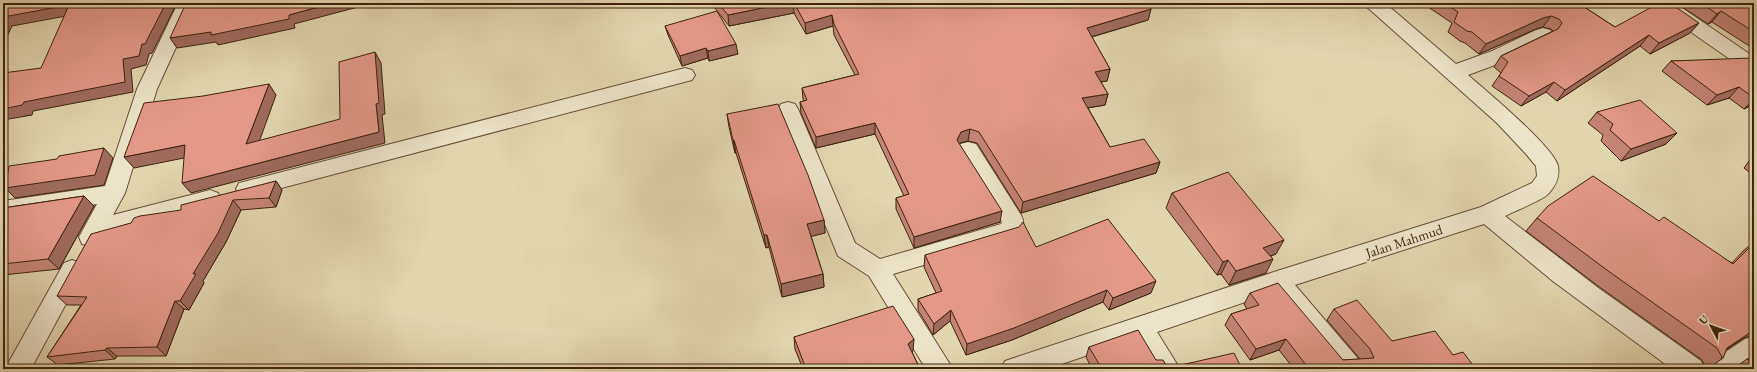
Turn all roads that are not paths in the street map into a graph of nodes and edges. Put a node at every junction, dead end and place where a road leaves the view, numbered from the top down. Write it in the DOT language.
graph roads {
  1 [pos="187,3"];
  2 [pos="1374,3"];
  3 [pos="1662,3"];
  4 [pos="1543,34"];
  5 [pos="1754,66"];
  6 [pos="1453,72"];
  7 [pos="684,75"];
  8 [pos="788,109"];
  9 [pos="968,150"];
  10 [pos="114,193"];
  11 [pos="3,210"];
  12 [pos="1488,214"];
  13 [pos="95,229"];
  14 [pos="877,269"];
  15 [pos="1278,281"];
  16 [pos="1140,326"];
  17 [pos="1754,347"];
  18 [pos="18,369"];
  19 [pos="940,369"];
  20 [pos="1014,369"];
  21 [pos="1167,369"];
  22 [pos="1351,369"];
  23 [pos="1692,369"];
  24 [pos="1721,369"];
  1 -- 10 [label="street"];
  2 -- 6 [label="street, Jalan Mahmud"];
  3 -- 5 [label="street"];
  4 -- 6 [label="street"];
  6 -- 12 [label="street, Jalan Mahmud"];
  7 -- 13 [label="street"];
  8 -- 14 [label="street"];
  9 -- 14 [label="street"];
  10 -- 11 [label="street"];
  10 -- 13 [label="street"];
  12 -- 15 [label="street, Jalan Mahmud"];
  12 -- 23 [label="street"];
  13 -- 18 [label="street"];
  14 -- 19 [label="street"];
  15 -- 16 [label="street, Jalan Mahmud"];
  15 -- 22 [label="street"];
  16 -- 20 [label="street, Jalan Mahmud"];
  16 -- 21 [label="street"];
  17 -- 24 [label="street"];
}
